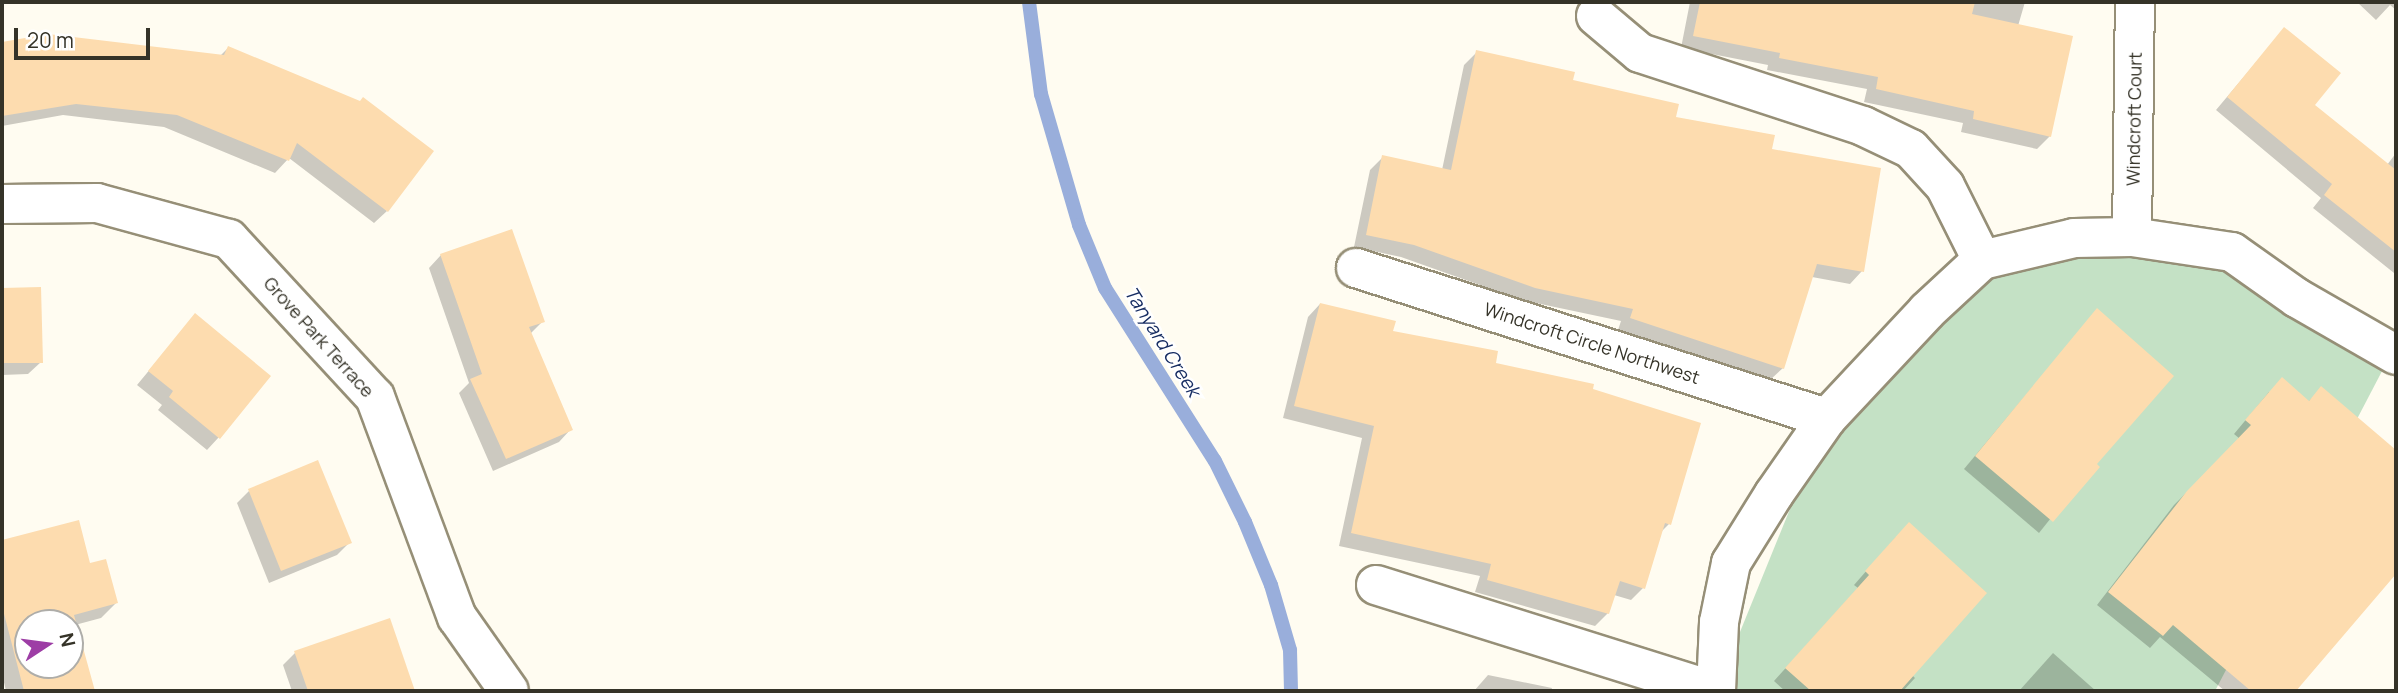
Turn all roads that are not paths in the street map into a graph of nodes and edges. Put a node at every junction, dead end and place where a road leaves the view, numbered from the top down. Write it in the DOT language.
graph roads {
  1 [pos="2135,2"];
  2 [pos="1596,16"];
  3 [pos="2,204"];
  4 [pos="2132,237"];
  5 [pos="1982,260"];
  6 [pos="1356,268"];
  7 [pos="2396,355"];
  8 [pos="1827,418"];
  9 [pos="1376,585"];
  10 [pos="509,691"];
  11 [pos="1715,691"];
  1 -- 4 [label="street, Windcroft Court"];
  2 -- 5 [label="street"];
  3 -- 10 [label="street, Grove Park Terrace"];
  4 -- 5 [label="street"];
  4 -- 7 [label="street"];
  5 -- 8 [label="street"];
  6 -- 8 [label="street, Windcroft Circle Northwest"];
  8 -- 11 [label="street"];
  9 -- 11 [label="street"];
}
